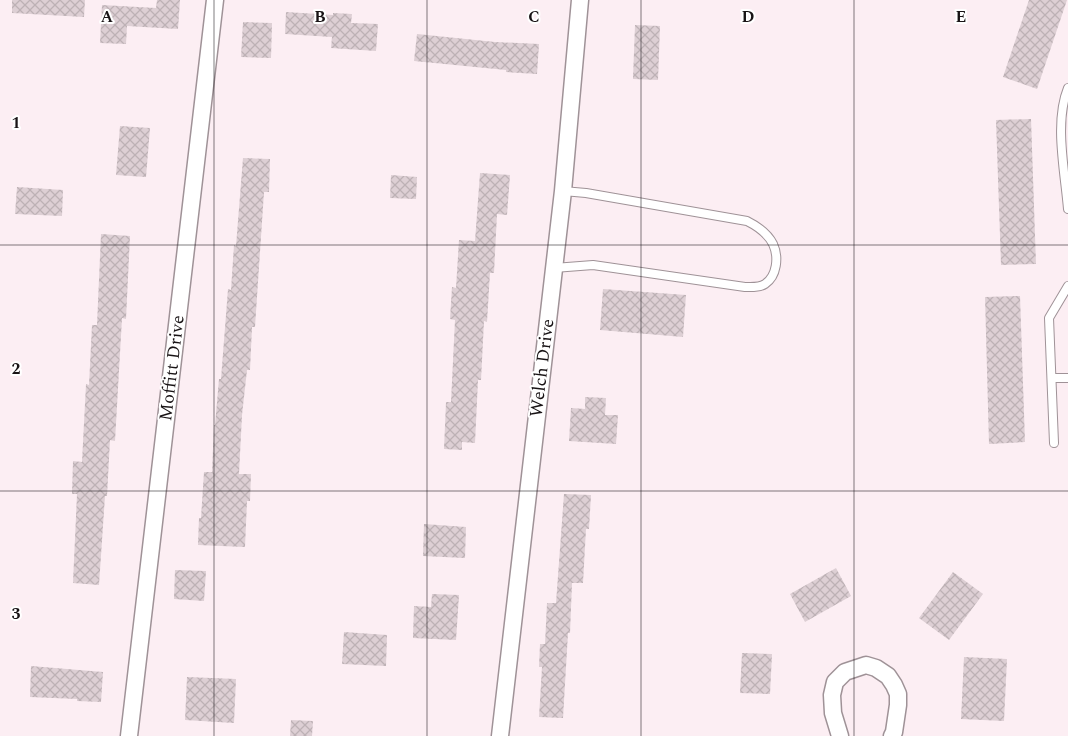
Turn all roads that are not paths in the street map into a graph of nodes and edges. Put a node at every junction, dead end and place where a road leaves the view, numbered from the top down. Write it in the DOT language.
graph roads {
  1 [pos="215,0"];
  2 [pos="580,0"];
  3 [pos="1068,88"];
  4 [pos="563,191"];
  5 [pos="1068,208"];
  6 [pos="554,268"];
  7 [pos="1068,286"];
  8 [pos="1052,378"];
  9 [pos="1068,378"];
  10 [pos="1054,443"];
  11 [pos="129,736"];
  12 [pos="500,736"];
  13 [pos="840,736"];
  14 [pos="892,736"];
  1 -- 11 [label="street, Moffitt Drive"];
  2 -- 4 [label="street, Welch Drive"];
  3 -- 5 [label="lane"];
  4 -- 6 [label="street, Welch Drive"];
  4 -- 6 [label="lane"];
  6 -- 12 [label="street, Welch Drive"];
  7 -- 8 [label="lane"];
  8 -- 9 [label="lane"];
  8 -- 10 [label="lane"];
  13 -- 14 [label="street"];
}
